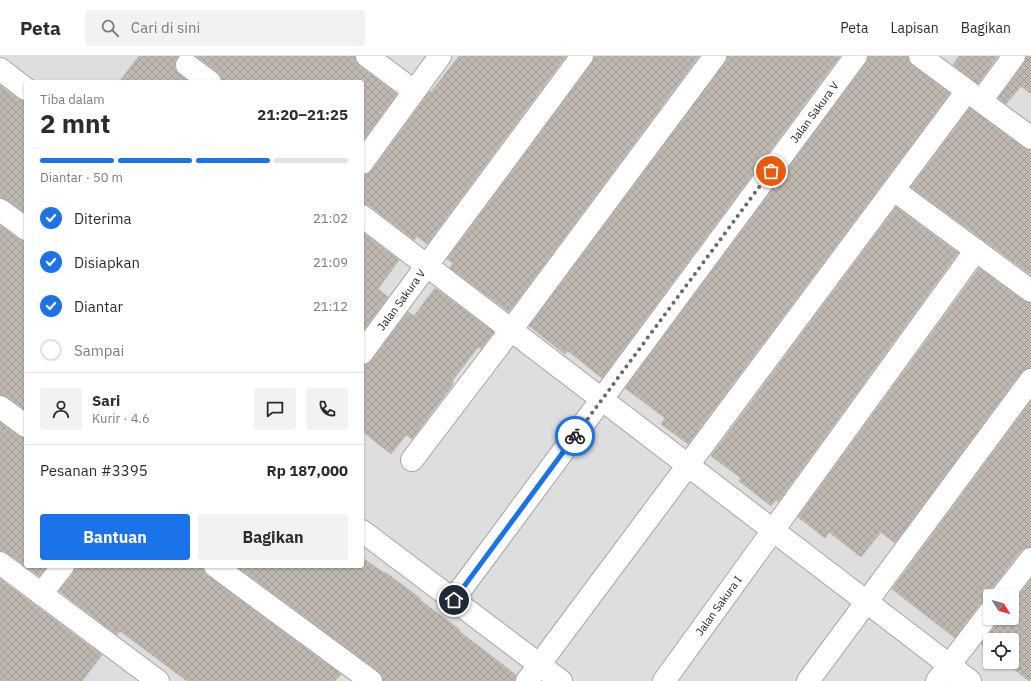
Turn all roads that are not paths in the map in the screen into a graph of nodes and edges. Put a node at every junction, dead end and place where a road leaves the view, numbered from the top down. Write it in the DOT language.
graph roads {
  1 [pos="9,56"];
  2 [pos="367,56"];
  3 [pos="440,56"];
  4 [pos="582,56"];
  5 [pos="715,56"];
  6 [pos="856,56"];
  7 [pos="920,56"];
  8 [pos="1014,56"];
  9 [pos="187,65"];
  10 [pos="0,69"];
  11 [pos="207,80"];
  12 [pos="24,87"];
  13 [pos="414,91"];
  14 [pos="974,96"];
  15 [pos="1031,138"];
  16 [pos="364,160"];
  17 [pos="894,190"];
  18 [pos="0,210"];
  19 [pos="364,218"];
  20 [pos="24,228"];
  21 [pos="976,250"];
  22 [pos="427,266"];
  23 [pos="1031,291"];
  24 [pos="511,330"];
  25 [pos="364,350"];
  26 [pos="1031,380"];
  27 [pos="601,400"];
  28 [pos="0,407"];
  29 [pos="24,425"];
  30 [pos="412,460"];
  31 [pos="688,466"];
  32 [pos="773,530"];
  33 [pos="364,532"];
  34 [pos="1031,559"];
  35 [pos="0,563"];
  36 [pos="61,568"];
  37 [pos="218,568"];
  38 [pos="1007,589"];
  39 [pos="41,594"];
  40 [pos="454,600"];
  41 [pos="866,602"];
  42 [pos="983,621"];
  43 [pos="533,673"];
  44 [pos="943,673"];
  45 [pos="158,681"];
  46 [pos="371,681"];
  47 [pos="561,681"];
  48 [pos="664,681"];
  49 [pos="808,681"];
  50 [pos="970,681"];
  1 -- 10 [label="street"];
  2 -- 13 [label="street"];
  3 -- 13 [label="street"];
  4 -- 22 [label="street, Jalan Sakura V"];
  5 -- 24 [label="street"];
  6 -- 27 [label="street, Jalan Sakura V"];
  7 -- 14 [label="street"];
  8 -- 14 [label="street"];
  9 -- 11 [label="street"];
  10 -- 12 [label="street"];
  13 -- 16 [label="street"];
  14 -- 15 [label="street"];
  14 -- 17 [label="street"];
  17 -- 21 [label="street"];
  17 -- 31 [label="street"];
  18 -- 20 [label="street"];
  19 -- 22 [label="street"];
  21 -- 23 [label="street"];
  21 -- 32 [label="street, Jalan Sakura I"];
  22 -- 24 [label="street"];
  22 -- 25 [label="street, Jalan Sakura V"];
  24 -- 27 [label="street"];
  24 -- 30 [label="street"];
  26 -- 41 [label="street"];
  27 -- 31 [label="street"];
  27 -- 40 [label="street, Jalan Sakura V"];
  28 -- 29 [label="street"];
  31 -- 32 [label="street"];
  31 -- 43 [label="street"];
  32 -- 41 [label="street"];
  32 -- 48 [label="street, Jalan Sakura I"];
  33 -- 40 [label="street"];
  34 -- 38 [label="street"];
  35 -- 39 [label="street"];
  36 -- 39 [label="street"];
  37 -- 46 [label="street"];
  39 -- 45 [label="street"];
  40 -- 43 [label="street"];
  41 -- 44 [label="street"];
  41 -- 49 [label="street"];
  42 -- 44 [label="street"];
  43 -- 47 [label="street"];
  44 -- 50 [label="street"];
}
